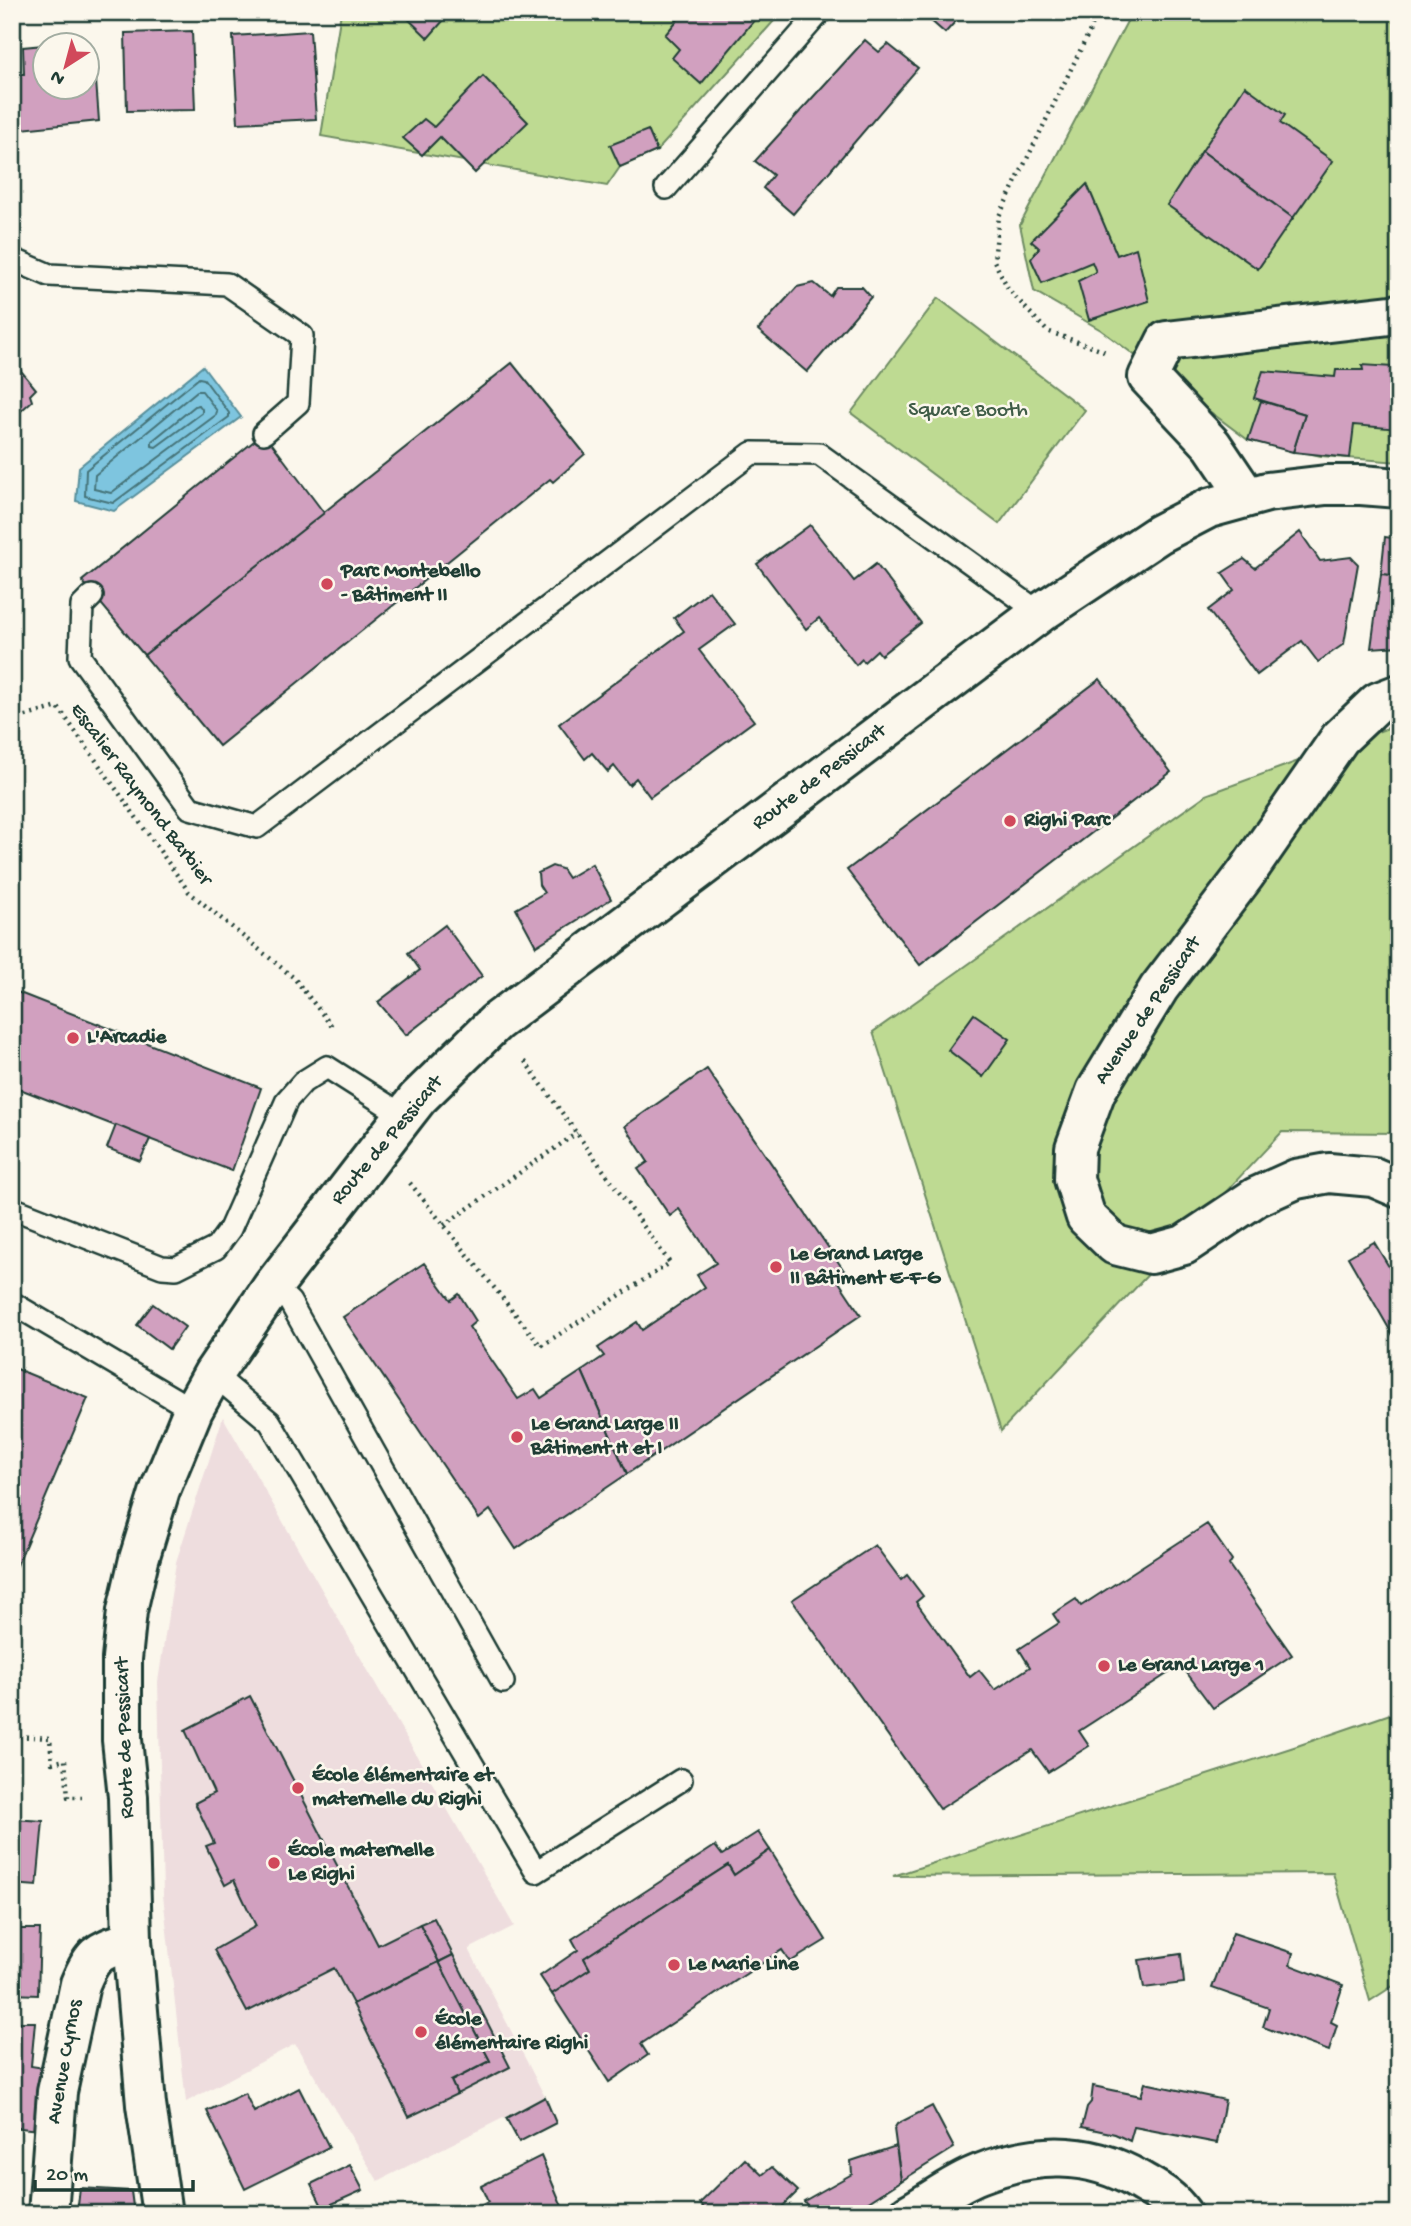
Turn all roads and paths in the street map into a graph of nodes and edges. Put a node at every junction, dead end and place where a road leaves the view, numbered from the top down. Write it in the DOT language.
graph roads {
  1 [pos="820,12"];
  2 [pos="1099,12"];
  3 [pos="666,188"];
  4 [pos="12,259"];
  5 [pos="1399,314"];
  6 [pos="1148,377"];
  7 [pos="264,433"];
  8 [pos="1399,488"];
  9 [pos="1247,497"];
  10 [pos="92,596"];
  11 [pos="1040,613"];
  12 [pos="1399,694"];
  13 [pos="12,720"];
  14 [pos="496,1022"];
  15 [pos="340,1033"];
  16 [pos="404,1116"];
  17 [pos="577,1133"];
  18 [pos="380,1146"];
  19 [pos="1399,1188"];
  20 [pos="12,1208"];
  21 [pos="444,1225"];
  22 [pos="273,1286"];
  23 [pos="12,1303"];
  24 [pos="213,1374"];
  25 [pos="193,1410"];
  26 [pos="503,1682"];
  27 [pos="12,1736"];
  28 [pos="681,1780"];
  29 [pos="128,1797"];
  30 [pos="132,1940"];
  31 [pos="48,2214"];
  32 [pos="162,2214"];
  33 [pos="909,2214"];
  34 [pos="1182,2214"];
  1 -- 3 [label="lane"];
  2 -- 6 [label="path"];
  4 -- 7 [label="lane"];
  5 -- 6 [label="street"];
  6 -- 9 [label="street"];
  8 -- 9 [label="street, Route de Pessicart"];
  9 -- 11 [label="street, Route de Pessicart"];
  10 -- 11 [label="lane"];
  11 -- 14 [label="street, Route de Pessicart"];
  12 -- 19 [label="street, Avenue de Pessicart"];
  13 -- 15 [label="path, Escalier Raymond Barbier"];
  14 -- 16 [label="street, Route de Pessicart"];
  14 -- 17 [label="path"];
  16 -- 18 [label="street, Route de Pessicart"];
  16 -- 20 [label="lane"];
  17 -- 21 [label="path"];
  17 -- 21 [label="path"];
  18 -- 21 [label="path"];
  18 -- 22 [label="street, Route de Pessicart"];
  22 -- 24 [label="street, Route de Pessicart"];
  22 -- 26 [label="lane"];
  23 -- 25 [label="lane"];
  24 -- 25 [label="street, Route de Pessicart"];
  24 -- 28 [label="lane"];
  25 -- 29 [label="street, Route de Pessicart"];
  27 -- 29 [label="path"];
  29 -- 30 [label="street, Route de Pessicart"];
  30 -- 31 [label="street, Avenue Cyrnos"];
  30 -- 32 [label="street, Route de Pessicart"];
  33 -- 34 [label="street"];
}
